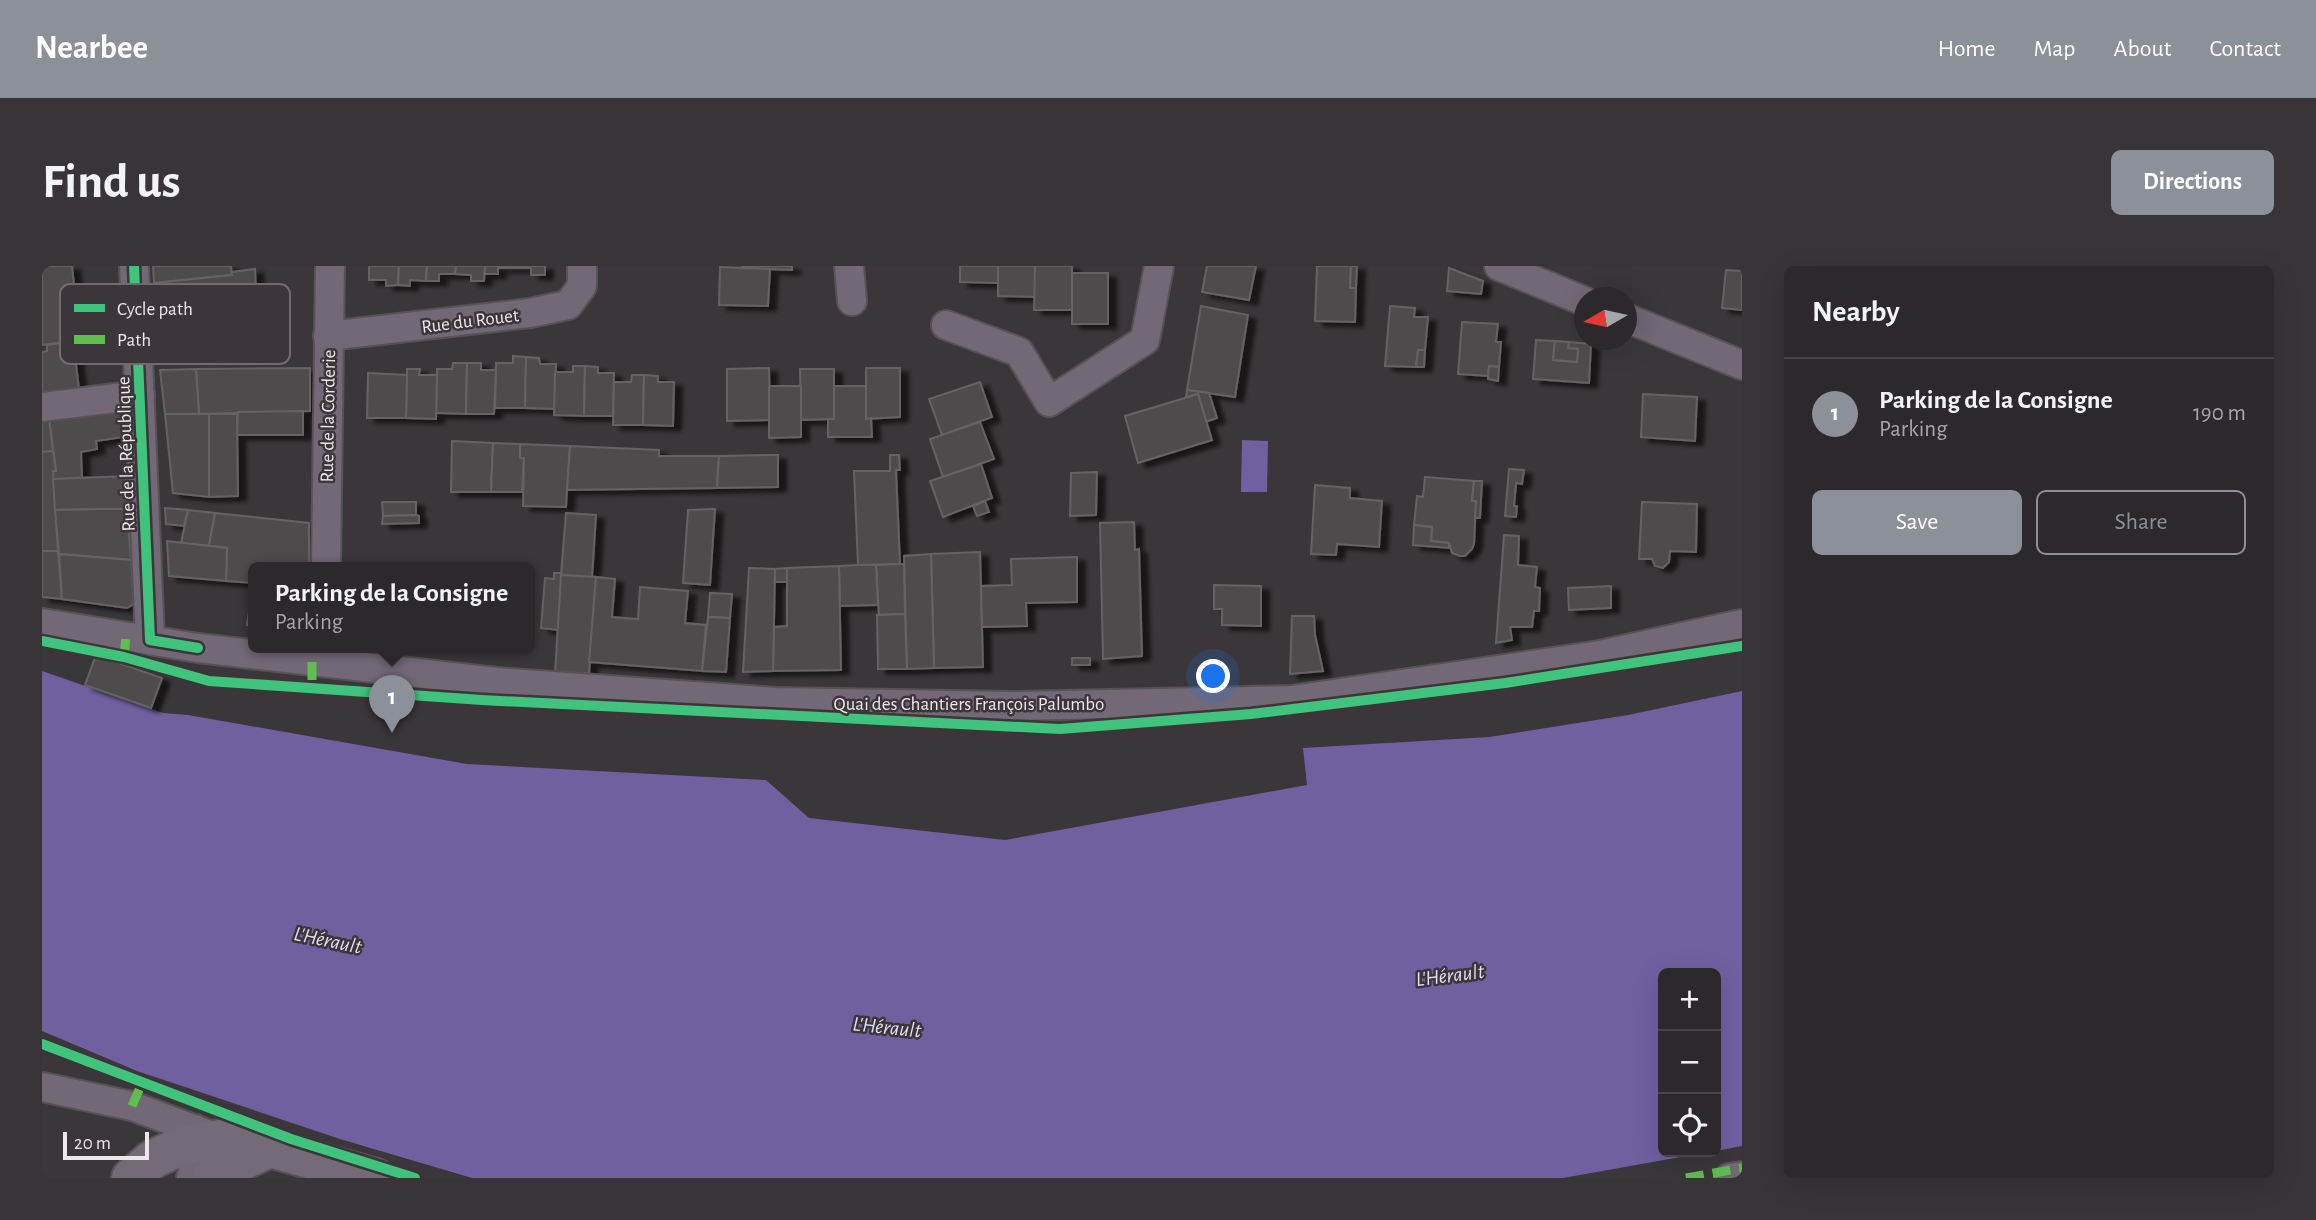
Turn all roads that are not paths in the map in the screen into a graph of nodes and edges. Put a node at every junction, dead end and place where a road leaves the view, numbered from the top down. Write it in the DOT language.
graph roads {
  1 [pos="134,266"];
  2 [pos="330,266"];
  3 [pos="582,266"];
  4 [pos="849,266"];
  5 [pos="1159,266"];
  6 [pos="1499,266"];
  7 [pos="1545,275"];
  8 [pos="135,284"];
  9 [pos="1574,294"];
  10 [pos="852,300"];
  11 [pos="1637,322"];
  12 [pos="946,324"];
  13 [pos="328,336"];
  14 [pos="139,364"];
  15 [pos="1742,365"];
  16 [pos="140,395"];
  17 [pos="42,407"];
  18 [pos="326,562"];
  19 [pos="42,623"];
  20 [pos="1742,624"];
  21 [pos="150,640"];
  22 [pos="248,649"];
  23 [pos="293,653"];
  24 [pos="326,656"];
  25 [pos="42,1087"];
  26 [pos="201,1147"];
  27 [pos="270,1148"];
  28 [pos="1742,1176"];
  29 [pos="131,1178"];
  30 [pos="212,1178"];
  31 [pos="376,1178"];
  32 [pos="1729,1178"];
  1 -- 8 [label="street, Rue de la République"];
  2 -- 13 [label="street, Rue de la Corderie"];
  3 -- 13 [label="street, Rue du Rouet"];
  4 -- 10 [label="street"];
  5 -- 12 [label="street"];
  6 -- 7 [label="street"];
  7 -- 9 [label="street"];
  11 -- 15 [label="street"];
  13 -- 18 [label="street, Rue de la Corderie"];
  14 -- 16 [label="street, Rue de la République"];
  16 -- 17 [label="street"];
  16 -- 21 [label="street, Rue de la République"];
  19 -- 21 [label="street, Quai des Chantiers François Palumbo"];
  20 -- 24 [label="street, Quai des Chantiers François Palumbo"];
  21 -- 22 [label="street, Quai des Chantiers François Palumbo"];
  23 -- 24 [label="street, Quai des Chantiers François Palumbo"];
  25 -- 26 [label="street"];
  26 -- 27 [label="main road"];
  26 -- 29 [label="main road"];
  27 -- 30 [label="main road"];
  27 -- 31 [label="main road"];
  28 -- 32 [label="street"];
}
